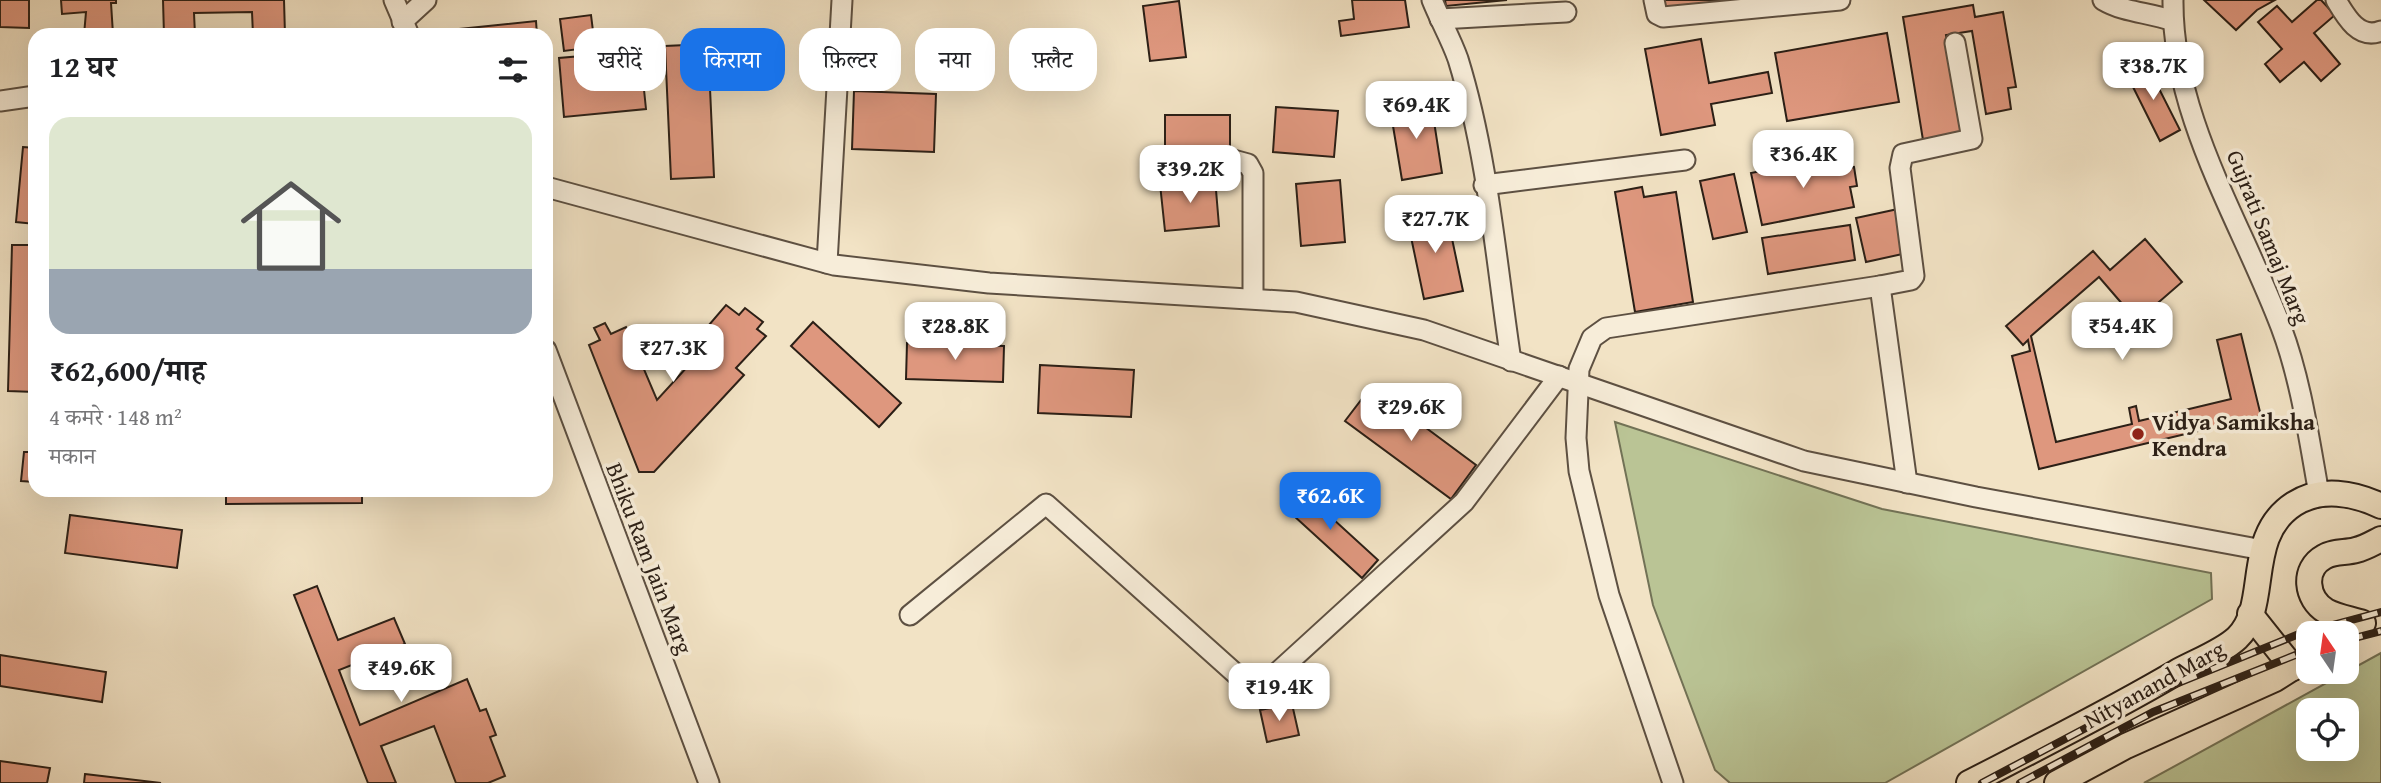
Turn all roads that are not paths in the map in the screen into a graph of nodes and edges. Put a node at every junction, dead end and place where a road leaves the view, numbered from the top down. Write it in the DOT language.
graph roads {
  1 [pos="394,0"];
  2 [pos="426,0"];
  3 [pos="842,0"];
  4 [pos="1432,0"];
  5 [pos="1654,0"];
  6 [pos="1840,0"];
  7 [pos="2103,0"];
  8 [pos="2173,0"];
  9 [pos="2336,0"];
  10 [pos="1801,2"];
  11 [pos="1566,12"];
  12 [pos="1440,19"];
  13 [pos="2173,21"];
  14 [pos="406,28"];
  15 [pos="2381,31"];
  16 [pos="1955,43"];
  17 [pos="28,97"];
  18 [pos="0,101"];
  19 [pos="1226,158"];
  20 [pos="1685,160"];
  21 [pos="1484,184"];
  22 [pos="553,191"];
  23 [pos="827,263"];
  24 [pos="1880,286"];
  25 [pos="1253,298"];
  26 [pos="1511,360"];
  27 [pos="553,369"];
  28 [pos="1559,376"];
  29 [pos="1579,383"];
  30 [pos="1907,483"];
  31 [pos="2319,494"];
  32 [pos="2381,506"];
  33 [pos="2381,538"];
  34 [pos="2263,550"];
  35 [pos="2250,614"];
  36 [pos="911,615"];
  37 [pos="2363,623"];
  38 [pos="2296,658"];
  39 [pos="2296,665"];
  40 [pos="2108,712"];
  41 [pos="2126,746"];
  42 [pos="709,783"];
  43 [pos="1673,783"];
  44 [pos="1969,783"];
  45 [pos="2057,783"];
  1 -- 14 [label="street"];
  2 -- 14 [label="street"];
  3 -- 23 [label="street"];
  4 -- 12 [label="street"];
  5 -- 10 [label="street"];
  6 -- 10 [label="street"];
  7 -- 13 [label="street"];
  8 -- 13 [label="street, Gujrati Samaj Marg"];
  9 -- 15 [label="street"];
  11 -- 12 [label="street"];
  12 -- 21 [label="street"];
  13 -- 31 [label="street, Gujrati Samaj Marg"];
  16 -- 24 [label="street"];
  17 -- 18 [label="street"];
  19 -- 25 [label="street"];
  20 -- 21 [label="street"];
  21 -- 26 [label="street"];
  22 -- 23 [label="street"];
  23 -- 25 [label="street"];
  24 -- 29 [label="street"];
  24 -- 30 [label="street"];
  25 -- 26 [label="street"];
  26 -- 28 [label="street"];
  27 -- 42 [label="street, Bhiku Ram Jain Marg"];
  28 -- 29 [label="street"];
  28 -- 36 [label="street"];
  29 -- 30 [label="street"];
  29 -- 43 [label="street"];
  30 -- 34 [label="street"];
  31 -- 32 [label="main road, Nityanand Marg"];
  31 -- 34 [label="main road, Nityanand Marg"];
  33 -- 37 [label="main road"];
  34 -- 35 [label="main road, Nityanand Marg"];
  35 -- 38 [label="main road"];
  35 -- 40 [label="main road, Nityanand Marg"];
  39 -- 41 [label="main road, Nityanand Marg"];
  40 -- 41 [label="main road"];
  40 -- 44 [label="main road, Nityanand Marg"];
  41 -- 45 [label="main road, Nityanand Marg"];
}
